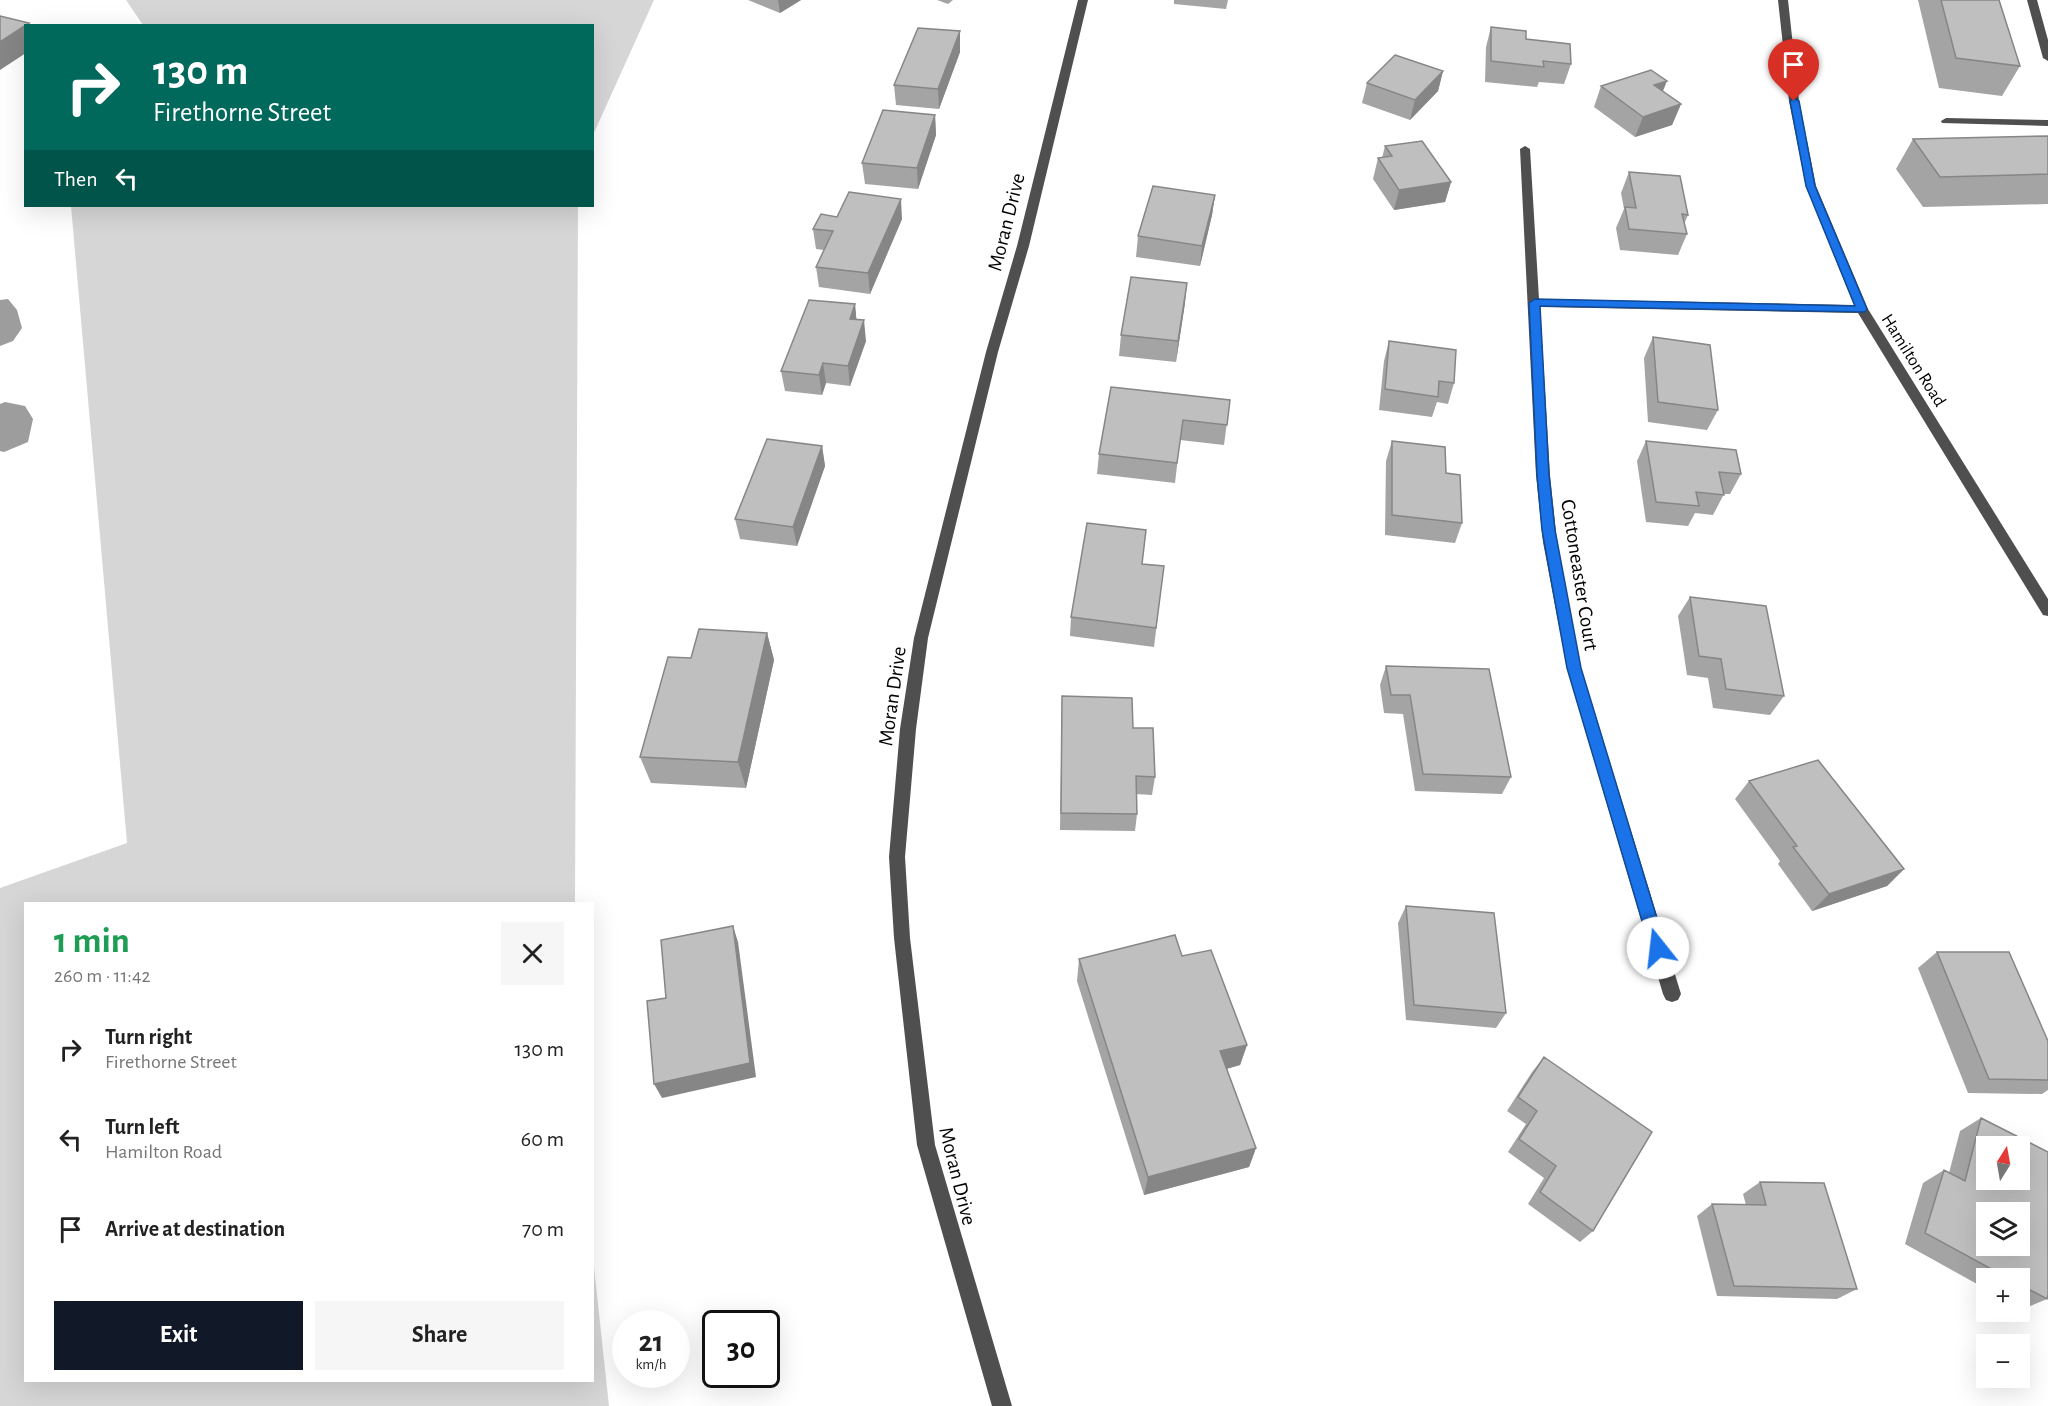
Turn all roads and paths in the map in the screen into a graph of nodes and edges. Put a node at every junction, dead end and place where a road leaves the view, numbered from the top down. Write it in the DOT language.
graph roads {
  1 [pos="1083,0"];
  2 [pos="1783,0"];
  3 [pos="2032,0"];
  4 [pos="2048,58"];
  5 [pos="1946,121"];
  6 [pos="2048,123"];
  7 [pos="1525,149"];
  8 [pos="1535,303"];
  9 [pos="1862,309"];
  10 [pos="2048,611"];
  11 [pos="1672,993"];
  12 [pos="1002,1406"];
  1 -- 12 [label="street, Moran Drive"];
  2 -- 9 [label="street, Hamilton Road"];
  3 -- 4 [label="street"];
  5 -- 6 [label="street"];
  7 -- 8 [label="street, Cottoneaster Court"];
  8 -- 9 [label="street"];
  8 -- 11 [label="street, Cottoneaster Court"];
  9 -- 10 [label="street, Hamilton Road"];
}
